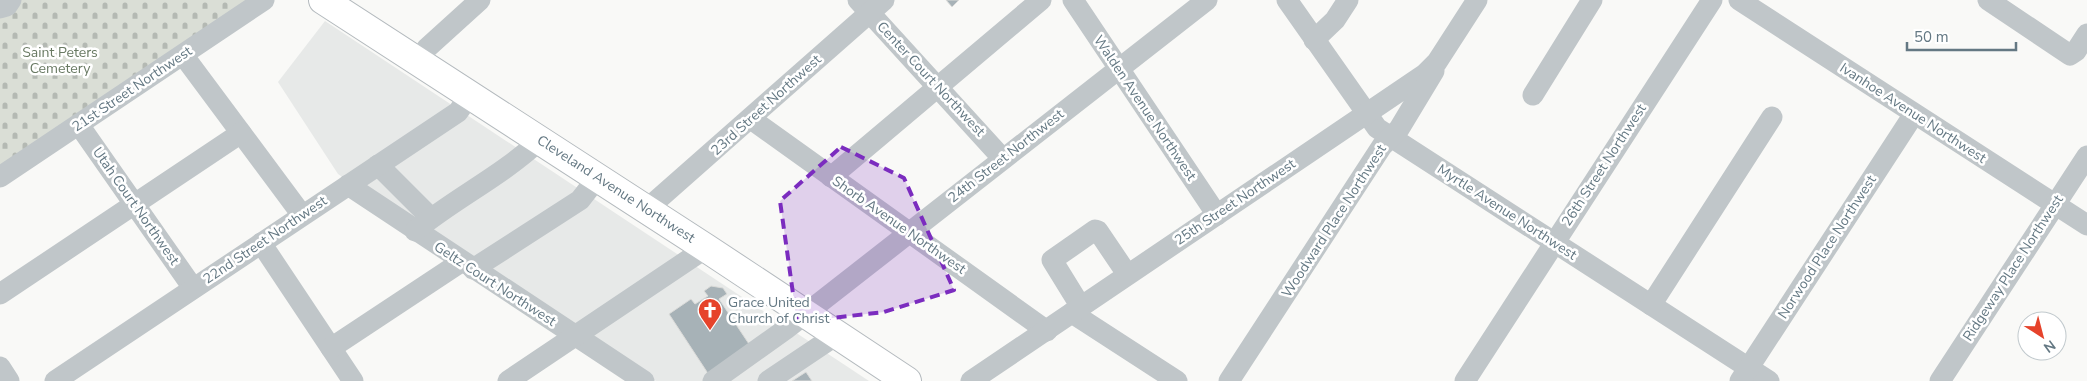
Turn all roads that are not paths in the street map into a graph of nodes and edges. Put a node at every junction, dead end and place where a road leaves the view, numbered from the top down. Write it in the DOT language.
graph roads {
  1 [pos="11,0"];
  2 [pos="264,0"];
  3 [pos="323,0"];
  4 [pos="480,0"];
  5 [pos="1041,0"];
  6 [pos="1073,0"];
  7 [pos="1207,0"];
  8 [pos="1287,0"];
  9 [pos="1348,0"];
  10 [pos="1477,0"];
  11 [pos="1592,0"];
  12 [pos="1712,0"];
  13 [pos="1739,0"];
  14 [pos="1988,0"];
  15 [pos="871,4"];
  16 [pos="0,8"];
  17 [pos="2087,34"];
  18 [pos="1314,40"];
  19 [pos="183,55"];
  20 [pos="418,61"];
  21 [pos="1437,62"];
  22 [pos="1118,68"];
  23 [pos="937,86"];
  24 [pos="470,95"];
  25 [pos="1533,95"];
  26 [pos="1366,114"];
  27 [pos="1914,114"];
  28 [pos="1772,116"];
  29 [pos="751,119"];
  30 [pos="79,125"];
  31 [pos="241,134"];
  32 [pos="1391,137"];
  33 [pos="540,140"];
  34 [pos="2087,156"];
  35 [pos="1003,159"];
  36 [pos="378,165"];
  37 [pos="0,177"];
  38 [pos="831,177"];
  39 [pos="598,178"];
  40 [pos="348,185"];
  41 [pos="135,204"];
  42 [pos="2056,204"];
  43 [pos="647,209"];
  44 [pos="302,215"];
  45 [pos="1217,215"];
  46 [pos="423,225"];
  47 [pos="2087,225"];
  48 [pos="910,232"];
  49 [pos="1554,242"];
  50 [pos="260,243"];
  51 [pos="706,248"];
  52 [pos="467,266"];
  53 [pos="1127,274"];
  54 [pos="193,288"];
  55 [pos="0,294"];
  56 [pos="1652,305"];
  57 [pos="1077,310"];
  58 [pos="806,314"];
  59 [pos="1047,331"];
  60 [pos="838,334"];
  61 [pos="575,336"];
  62 [pos="331,348"];
  63 [pos="0,367"];
  64 [pos="1744,374"];
  65 [pos="9,381"];
  66 [pos="54,381"];
  67 [pos="353,381"];
  68 [pos="508,381"];
  69 [pos="644,381"];
  70 [pos="713,381"];
  71 [pos="768,381"];
  72 [pos="907,381"];
  73 [pos="971,381"];
  74 [pos="1176,381"];
  75 [pos="1229,381"];
  76 [pos="1465,381"];
  77 [pos="1769,381"];
  78 [pos="1940,381"];
  1 -- 16 [label="street"];
  2 -- 19 [label="street, 21st Street Northwest"];
  3 -- 20 [label="main road, Cleveland Avenue Northwest"];
  4 -- 20 [label="street"];
  5 -- 23 [label="street"];
  6 -- 22 [label="street, Walden Avenue Northwest"];
  7 -- 22 [label="street, 24th Street Northwest"];
  8 -- 18 [label="street, Myrtle Avenue Northwest"];
  9 -- 18 [label="street"];
  10 -- 21 [label="street, 25th Street Northwest"];
  11 -- 25 [label="street"];
  12 -- 49 [label="street, 26th Street Northwest"];
  13 -- 27 [label="street, Ivanhoe Avenue Northwest"];
  14 -- 17 [label="street"];
  15 -- 23 [label="street, Center Court Northwest"];
  15 -- 29 [label="street, 23rd Street Northwest"];
  18 -- 26 [label="street, Myrtle Avenue Northwest"];
  19 -- 30 [label="street, 21st Street Northwest"];
  19 -- 31 [label="street"];
  20 -- 24 [label="main road, Cleveland Avenue Northwest"];
  21 -- 26 [label="street, 25th Street Northwest"];
  21 -- 32 [label="street, Woodward Place Northwest"];
  22 -- 35 [label="street, 24th Street Northwest"];
  22 -- 45 [label="street, Walden Avenue Northwest"];
  23 -- 35 [label="street, Center Court Northwest"];
  23 -- 38 [label="street"];
  24 -- 33 [label="main road, Cleveland Avenue Northwest"];
  24 -- 36 [label="street, 22nd Street Northwest"];
  26 -- 32 [label="street, Myrtle Avenue Northwest"];
  26 -- 45 [label="street, 25th Street Northwest"];
  27 -- 42 [label="street, Ivanhoe Avenue Northwest"];
  27 -- 64 [label="street, Norwood Place Northwest"];
  28 -- 56 [label="street"];
  29 -- 38 [label="street, Shorb Avenue Northwest"];
  29 -- 43 [label="street, 23rd Street Northwest"];
  30 -- 37 [label="street, 21st Street Northwest"];
  30 -- 41 [label="street, Utah Court Northwest"];
  31 -- 41 [label="street"];
  31 -- 44 [label="street"];
  32 -- 49 [label="street, Myrtle Avenue Northwest"];
  32 -- 75 [label="street, Woodward Place Northwest"];
  33 -- 39 [label="main road, Cleveland Avenue Northwest"];
  33 -- 46 [label="street"];
  34 -- 42 [label="street, Ridgeway Place Northwest"];
  35 -- 48 [label="street, 24th Street Northwest"];
  36 -- 40 [label="street, 22nd Street Northwest"];
  36 -- 46 [label="street"];
  38 -- 48 [label="street, Shorb Avenue Northwest"];
  39 -- 43 [label="main road, Cleveland Avenue Northwest"];
  39 -- 52 [label="street"];
  40 -- 44 [label="street, 22nd Street Northwest"];
  40 -- 46 [label="street, Geltz Court Northwest"];
  41 -- 54 [label="street, Utah Court Northwest"];
  41 -- 55 [label="street"];
  42 -- 47 [label="street, Ivanhoe Avenue Northwest"];
  42 -- 78 [label="street, Ridgeway Place Northwest"];
  43 -- 51 [label="main road, Cleveland Avenue Northwest"];
  44 -- 50 [label="street, 22nd Street Northwest"];
  45 -- 53 [label="street, 25th Street Northwest"];
  46 -- 52 [label="street, Geltz Court Northwest"];
  48 -- 58 [label="street, 24th Street Northwest"];
  48 -- 59 [label="street, Shorb Avenue Northwest"];
  49 -- 56 [label="street, Myrtle Avenue Northwest"];
  49 -- 76 [label="street, 26th Street Northwest"];
  50 -- 54 [label="street, 22nd Street Northwest"];
  50 -- 62 [label="street"];
  51 -- 58 [label="main road, Cleveland Avenue Northwest"];
  51 -- 61 [label="street"];
  52 -- 61 [label="street, Geltz Court Northwest"];
  52 -- 62 [label="street"];
  53 -- 57 [label="street, 25th Street Northwest"];
  53 -- 57 [label="street"];
  54 -- 66 [label="street, 22nd Street Northwest"];
  56 -- 64 [label="street, Myrtle Avenue Northwest"];
  57 -- 59 [label="street, 25th Street Northwest"];
  57 -- 74 [label="street"];
  58 -- 60 [label="main road, Cleveland Avenue Northwest"];
  58 -- 70 [label="street, 24th Street Northwest"];
  59 -- 73 [label="street, 25th Street Northwest"];
  60 -- 71 [label="street"];
  60 -- 72 [label="main road, Cleveland Avenue Northwest"];
  61 -- 68 [label="street"];
  61 -- 69 [label="street, Geltz Court Northwest"];
  62 -- 67 [label="street"];
  63 -- 65 [label="street"];
  64 -- 77 [label="street, Myrtle Avenue Northwest"];
}
